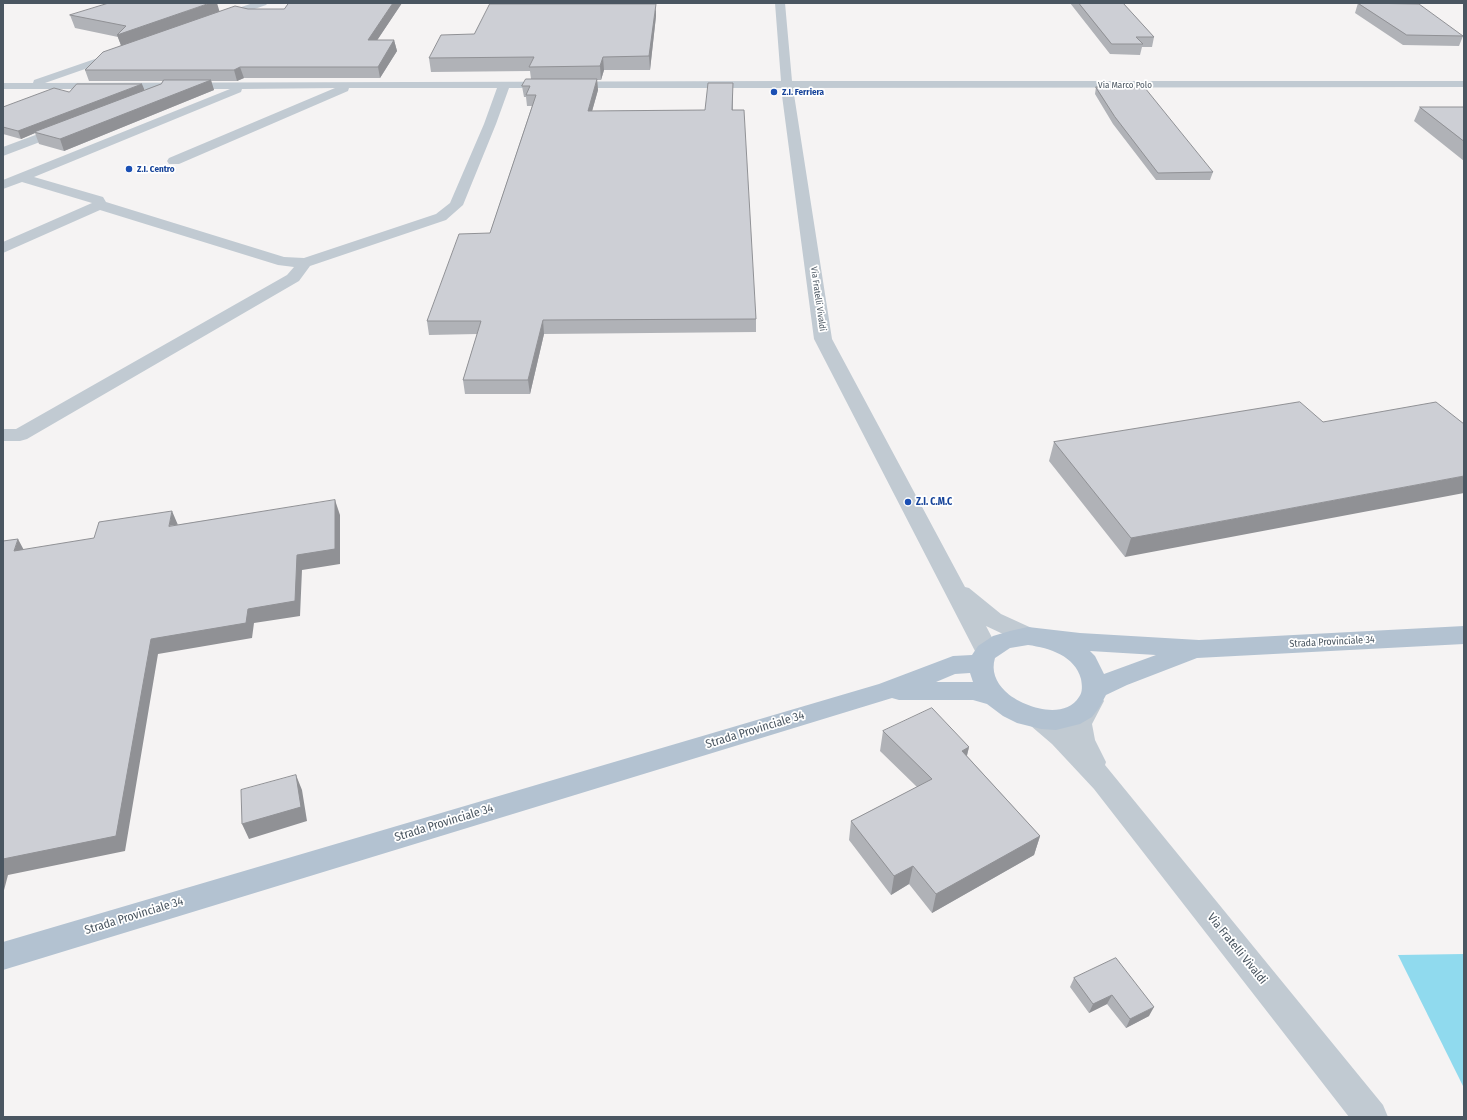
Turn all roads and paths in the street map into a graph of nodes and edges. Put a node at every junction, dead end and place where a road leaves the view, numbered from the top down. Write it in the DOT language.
graph roads {
  1 [pos="263,3"];
  2 [pos="780,3"];
  3 [pos="212,21"];
  4 [pos="130,50"];
  5 [pos="1464,84"];
  6 [pos="248,85"];
  7 [pos="353,85"];
  8 [pos="389,85"];
  9 [pos="3,86"];
  10 [pos="25,86"];
  11 [pos="504,86"];
  12 [pos="787,86"];
  13 [pos="376,91"];
  14 [pos="140,92"];
  15 [pos="105,100"];
  16 [pos="76,124"];
  17 [pos="3,152"];
  18 [pos="174,161"];
  19 [pos="22,178"];
  20 [pos="3,185"];
  21 [pos="99,205"];
  22 [pos="3,248"];
  23 [pos="305,263"];
  24 [pos="3,435"];
  25 [pos="954,588"];
  26 [pos="1464,635"];
  27 [pos="1036,637"];
  28 [pos="1199,649"];
  29 [pos="985,658"];
  30 [pos="886,691"];
  31 [pos="1093,695"];
  32 [pos="993,696"];
  33 [pos="1040,719"];
  34 [pos="1103,781"];
  35 [pos="3,956"];
  36 [pos="1371,1117"];
  1 -- 3 [label="street"];
  2 -- 12 [label="street, Via Fratelli Vivaldi"];
  4 -- 10 [label="street"];
  5 -- 12 [label="street, Via Marco Polo"];
  6 -- 7 [label="street, Via Marco Polo"];
  6 -- 14 [label="street, Via Marco Polo"];
  6 -- 19 [label="street"];
  7 -- 8 [label="street, Via Marco Polo"];
  7 -- 18 [label="street"];
  8 -- 11 [label="street, Via Marco Polo"];
  8 -- 13 [label="street"];
  9 -- 10 [label="street"];
  10 -- 14 [label="street"];
  11 -- 12 [label="street, Via Marco Polo"];
  11 -- 23 [label="street"];
  12 -- 25 [label="street, Via Fratelli Vivaldi"];
  14 -- 15 [label="street, Via Marco Polo"];
  16 -- 17 [label="street"];
  19 -- 20 [label="street"];
  19 -- 21 [label="street"];
  21 -- 22 [label="street"];
  21 -- 23 [label="street"];
  23 -- 24 [label="street"];
  25 -- 27 [label="street, Via Fratelli Vivaldi"];
  25 -- 29 [label="street, Via Fratelli Vivaldi"];
  26 -- 28 [label="main road, Strada Provinciale 34"];
  27 -- 28 [label="main road, Strada Provinciale 34"];
  27 -- 29 [label="main road"];
  27 -- 31 [label="main road"];
  28 -- 31 [label="main road, Strada Provinciale 34"];
  29 -- 30 [label="main road, Strada Provinciale 34"];
  29 -- 32 [label="main road"];
  30 -- 32 [label="main road, Strada Provinciale 34"];
  30 -- 35 [label="main road, Strada Provinciale 34"];
  31 -- 33 [label="main road"];
  31 -- 34 [label="street, Via Fratelli Vivaldi"];
  32 -- 33 [label="main road"];
  33 -- 34 [label="street, Via Fratelli Vivaldi"];
  34 -- 36 [label="street, Via Fratelli Vivaldi"];
}
